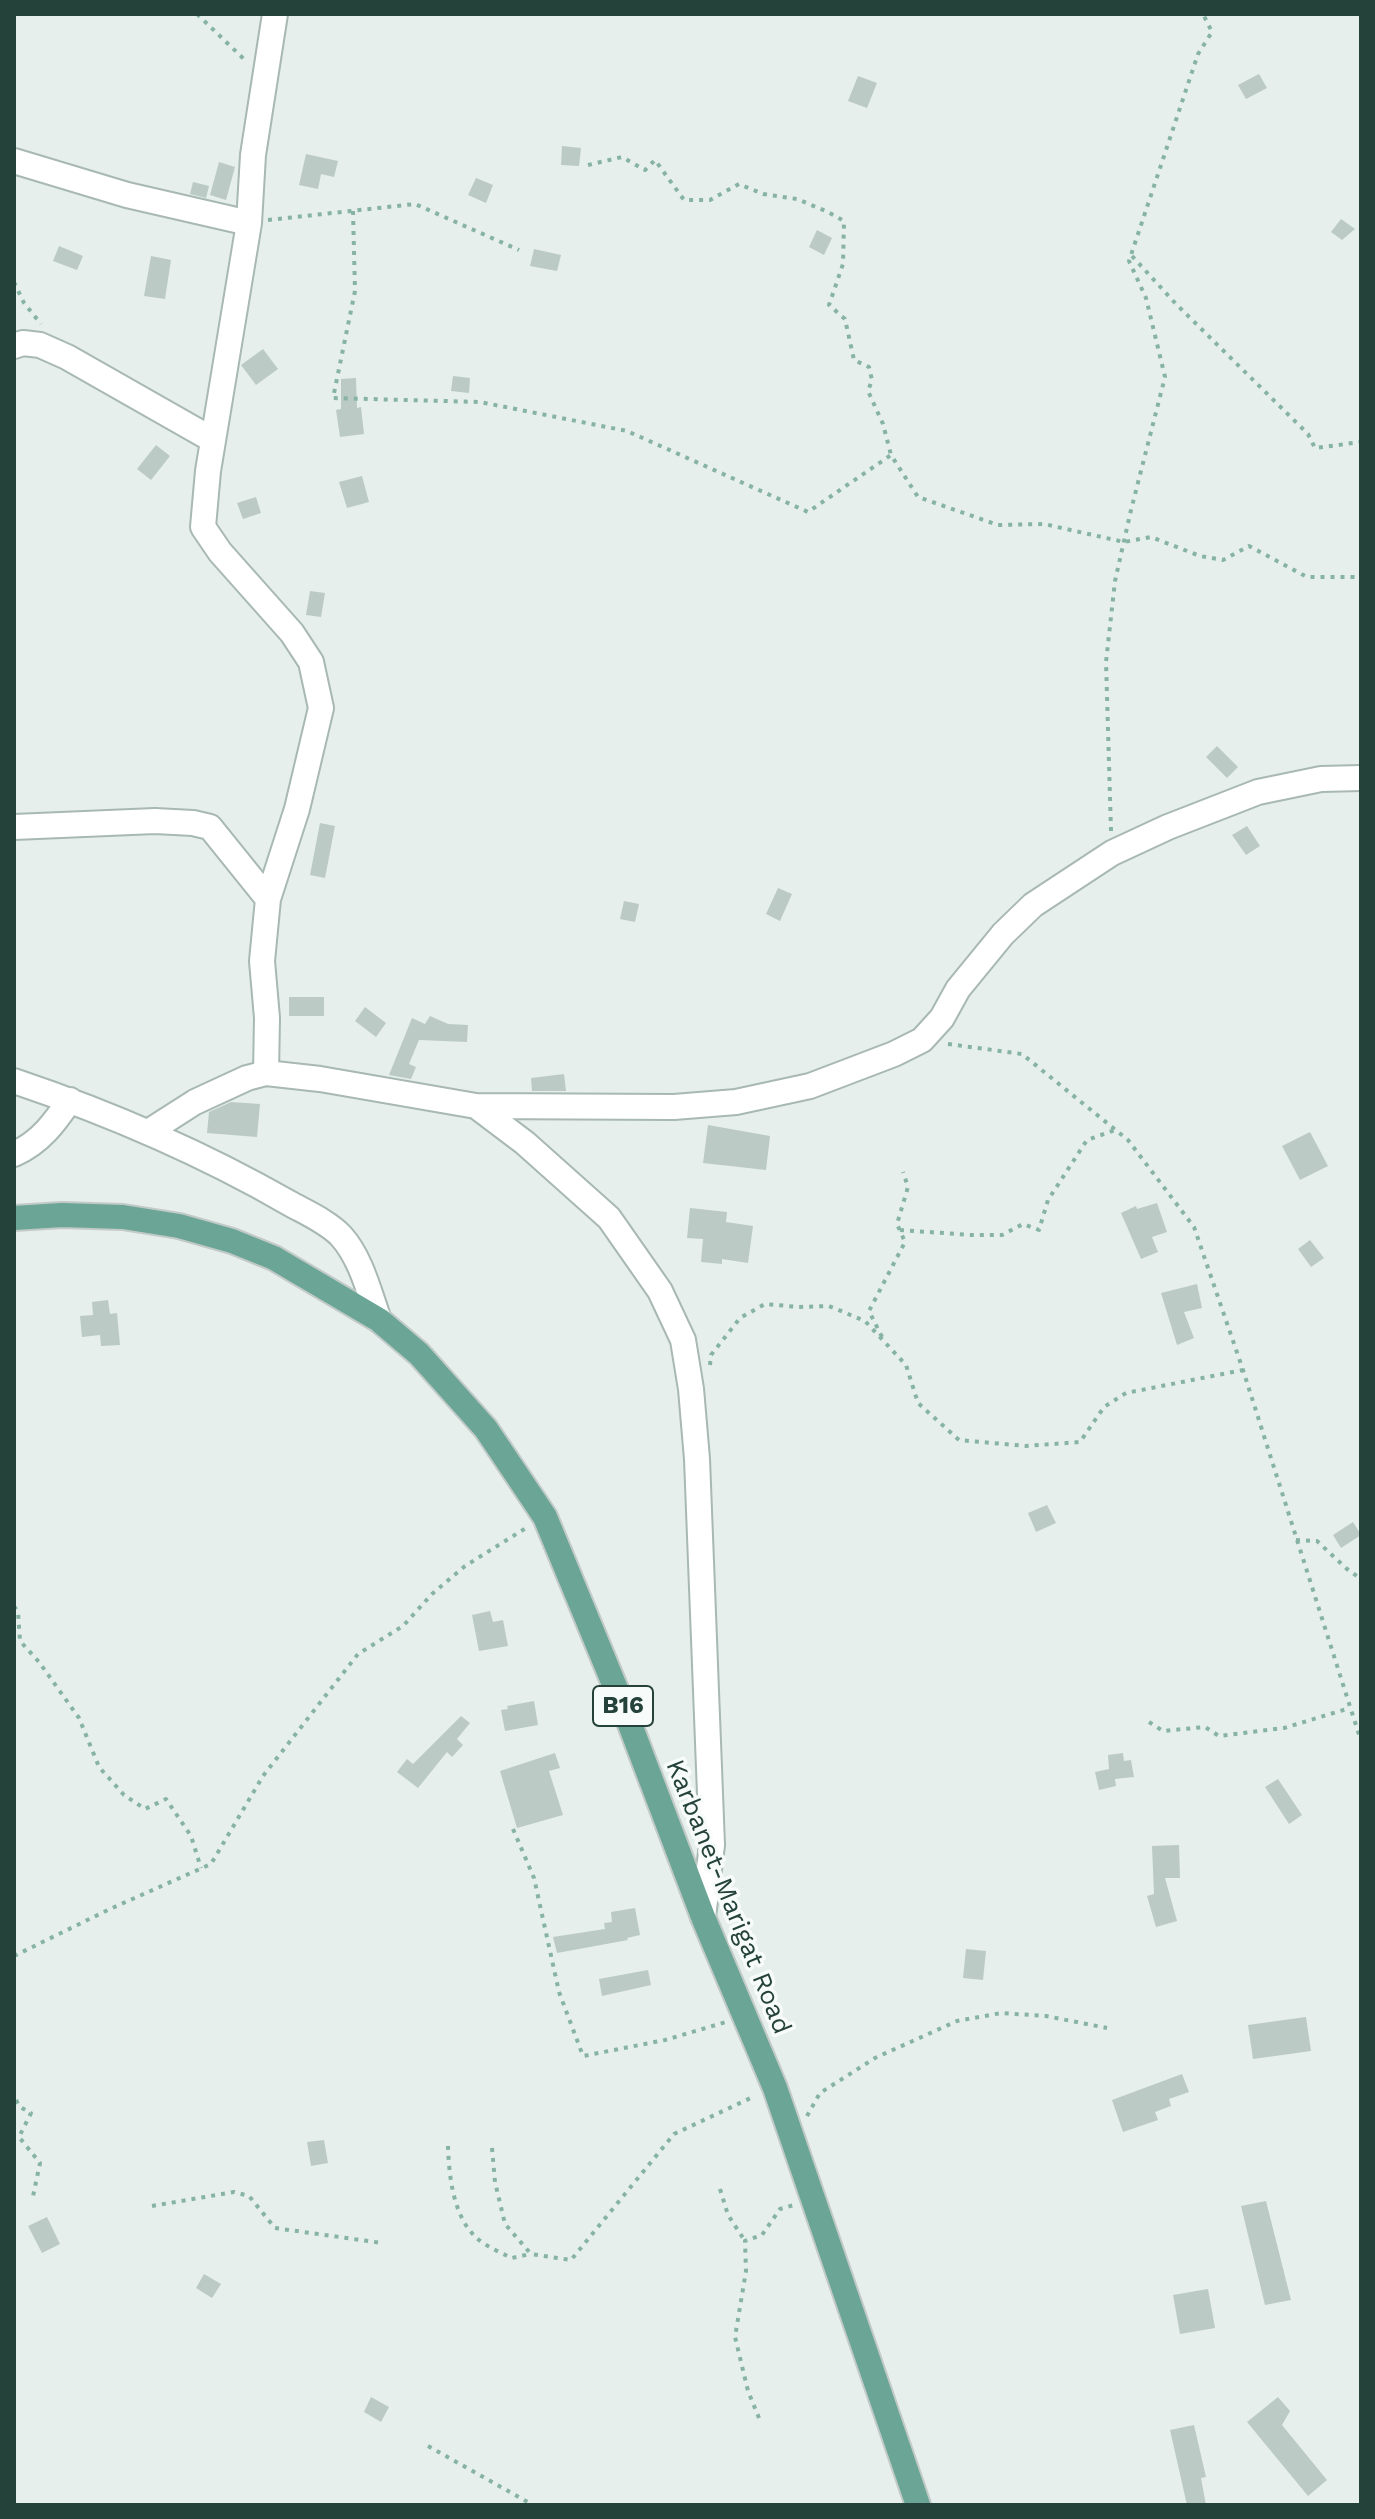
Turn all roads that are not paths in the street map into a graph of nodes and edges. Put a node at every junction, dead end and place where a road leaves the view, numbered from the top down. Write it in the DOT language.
graph roads {
  1 [pos="275,14"];
  2 [pos="14,161"];
  3 [pos="249,223"];
  4 [pos="14,346"];
  5 [pos="213,440"];
  6 [pos="1361,778"];
  7 [pos="14,827"];
  8 [pos="268,899"];
  9 [pos="266,1073"];
  10 [pos="14,1081"];
  11 [pos="70,1100"];
  12 [pos="476,1106"];
  13 [pos="148,1132"];
  14 [pos="14,1154"];
  15 [pos="14,1218"];
  16 [pos="379,1320"];
  17 [pos="703,1917"];
  18 [pos="918,2505"];
  1 -- 3 [label="street"];
  2 -- 3 [label="street"];
  3 -- 5 [label="street"];
  4 -- 5 [label="street"];
  5 -- 8 [label="street"];
  6 -- 12 [label="street"];
  7 -- 8 [label="street"];
  8 -- 9 [label="street"];
  9 -- 12 [label="street"];
  9 -- 13 [label="street"];
  10 -- 11 [label="street"];
  11 -- 13 [label="street"];
  11 -- 14 [label="street"];
  12 -- 17 [label="street"];
  13 -- 16 [label="street"];
  15 -- 16 [label="main road, Karbanet-Marigat Road / B16"];
  16 -- 17 [label="main road, Karbanet-Marigat Road / B16"];
  17 -- 18 [label="main road, Karbanet-Marigat Road / B16"];
}
